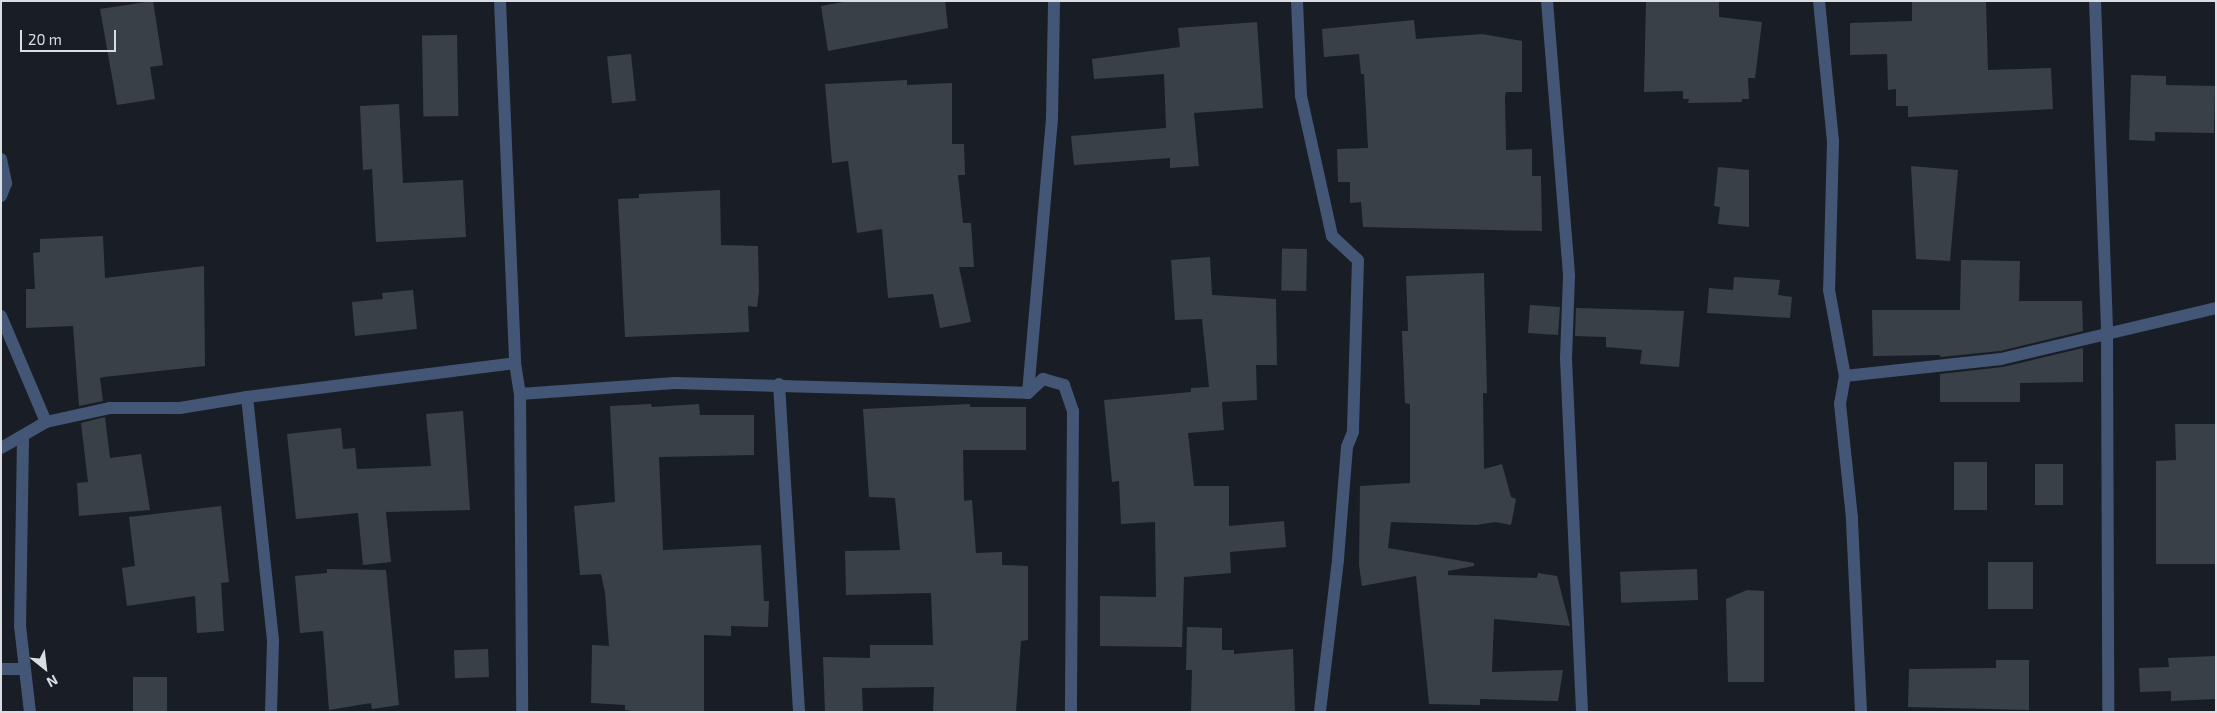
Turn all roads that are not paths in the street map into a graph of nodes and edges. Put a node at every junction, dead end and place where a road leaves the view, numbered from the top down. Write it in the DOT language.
graph roads {
  1 [pos="500,1"];
  2 [pos="1054,1"];
  3 [pos="1297,1"];
  4 [pos="1547,1"];
  5 [pos="1819,1"];
  6 [pos="2095,1"];
  7 [pos="1,159"];
  8 [pos="1,196"];
  9 [pos="2216,308"];
  10 [pos="1,316"];
  11 [pos="2107,336"];
  12 [pos="515,363"];
  13 [pos="1845,376"];
  14 [pos="779,384"];
  15 [pos="1028,393"];
  16 [pos="520,394"];
  17 [pos="247,397"];
  18 [pos="46,422"];
  19 [pos="23,438"];
  20 [pos="1,448"];
  21 [pos="1,668"];
  22 [pos="25,669"];
  23 [pos="30,712"];
  24 [pos="271,712"];
  25 [pos="522,712"];
  26 [pos="799,712"];
  27 [pos="1070,712"];
  28 [pos="1320,712"];
  29 [pos="1582,712"];
  30 [pos="1861,712"];
  31 [pos="2108,712"];
  1 -- 12 [label="street"];
  2 -- 15 [label="street"];
  3 -- 28 [label="street"];
  4 -- 29 [label="street"];
  5 -- 13 [label="street"];
  6 -- 11 [label="street"];
  7 -- 8 [label="street"];
  9 -- 11 [label="street"];
  10 -- 18 [label="street"];
  11 -- 13 [label="street"];
  11 -- 31 [label="street"];
  12 -- 16 [label="street"];
  12 -- 17 [label="street"];
  13 -- 30 [label="street"];
  14 -- 15 [label="street"];
  14 -- 16 [label="street"];
  14 -- 26 [label="street"];
  15 -- 27 [label="street"];
  16 -- 25 [label="street"];
  17 -- 18 [label="street"];
  17 -- 24 [label="street"];
  18 -- 19 [label="street"];
  19 -- 20 [label="street"];
  19 -- 22 [label="street"];
  21 -- 22 [label="street"];
  22 -- 23 [label="street"];
}
